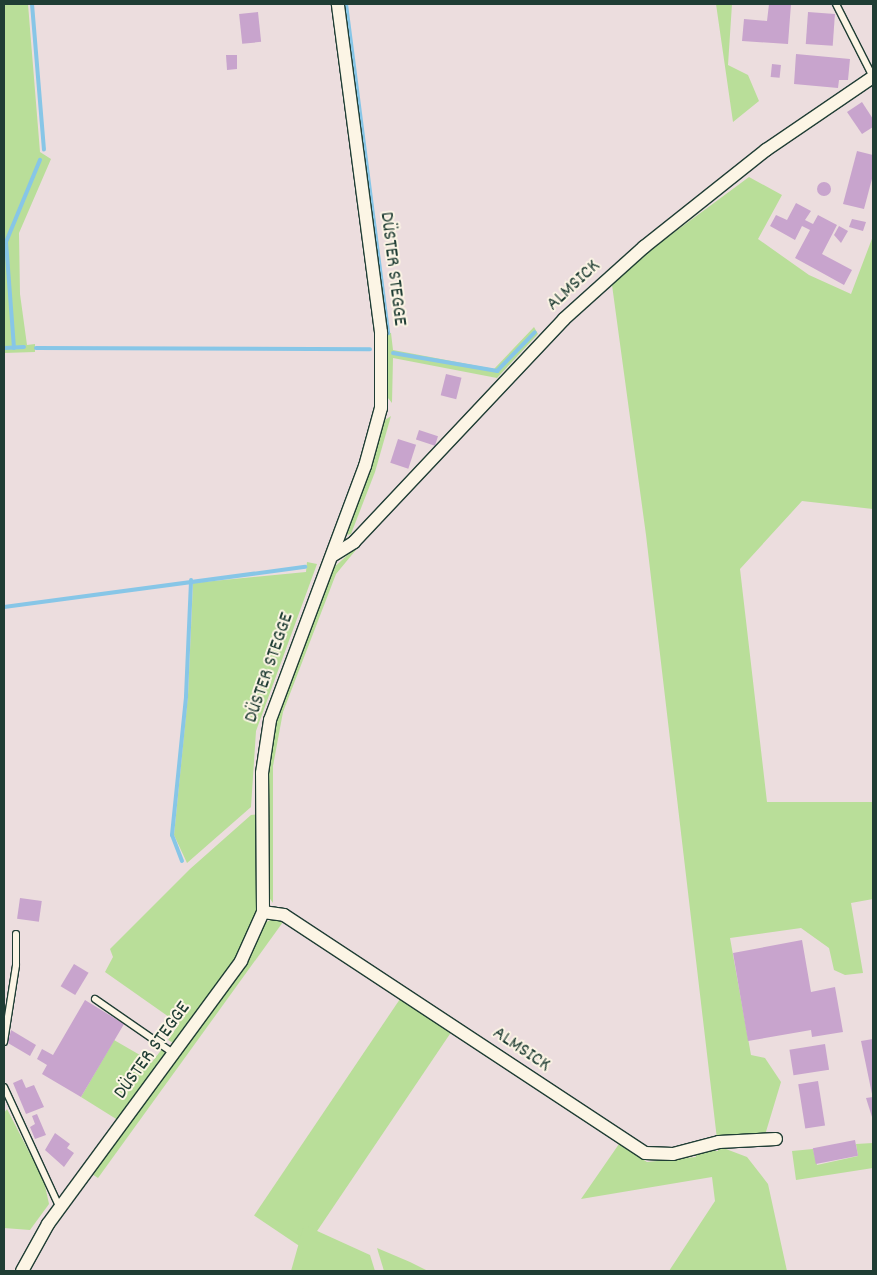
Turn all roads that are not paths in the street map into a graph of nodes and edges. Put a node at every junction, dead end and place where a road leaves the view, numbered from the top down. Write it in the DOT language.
graph roads {
  1 [pos="338,4"];
  2 [pos="836,4"];
  3 [pos="873,77"];
  4 [pos="332,556"];
  5 [pos="263,912"];
  6 [pos="16,934"];
  7 [pos="95,999"];
  8 [pos="4,1042"];
  9 [pos="174,1054"];
  10 [pos="4,1087"];
  11 [pos="776,1139"];
  12 [pos="60,1208"];
  13 [pos="22,1271"];
  1 -- 4 [label="street, DÜSTER STEGGE"];
  2 -- 3 [label="lane"];
  3 -- 4 [label="street, ALMSICK"];
  4 -- 5 [label="street, DÜSTER STEGGE"];
  5 -- 9 [label="street, DÜSTER STEGGE"];
  5 -- 11 [label="street, ALMSICK"];
  6 -- 8 [label="lane"];
  7 -- 9 [label="lane"];
  9 -- 12 [label="street, DÜSTER STEGGE"];
  10 -- 12 [label="lane"];
  12 -- 13 [label="street, DÜSTER STEGGE"];
}
